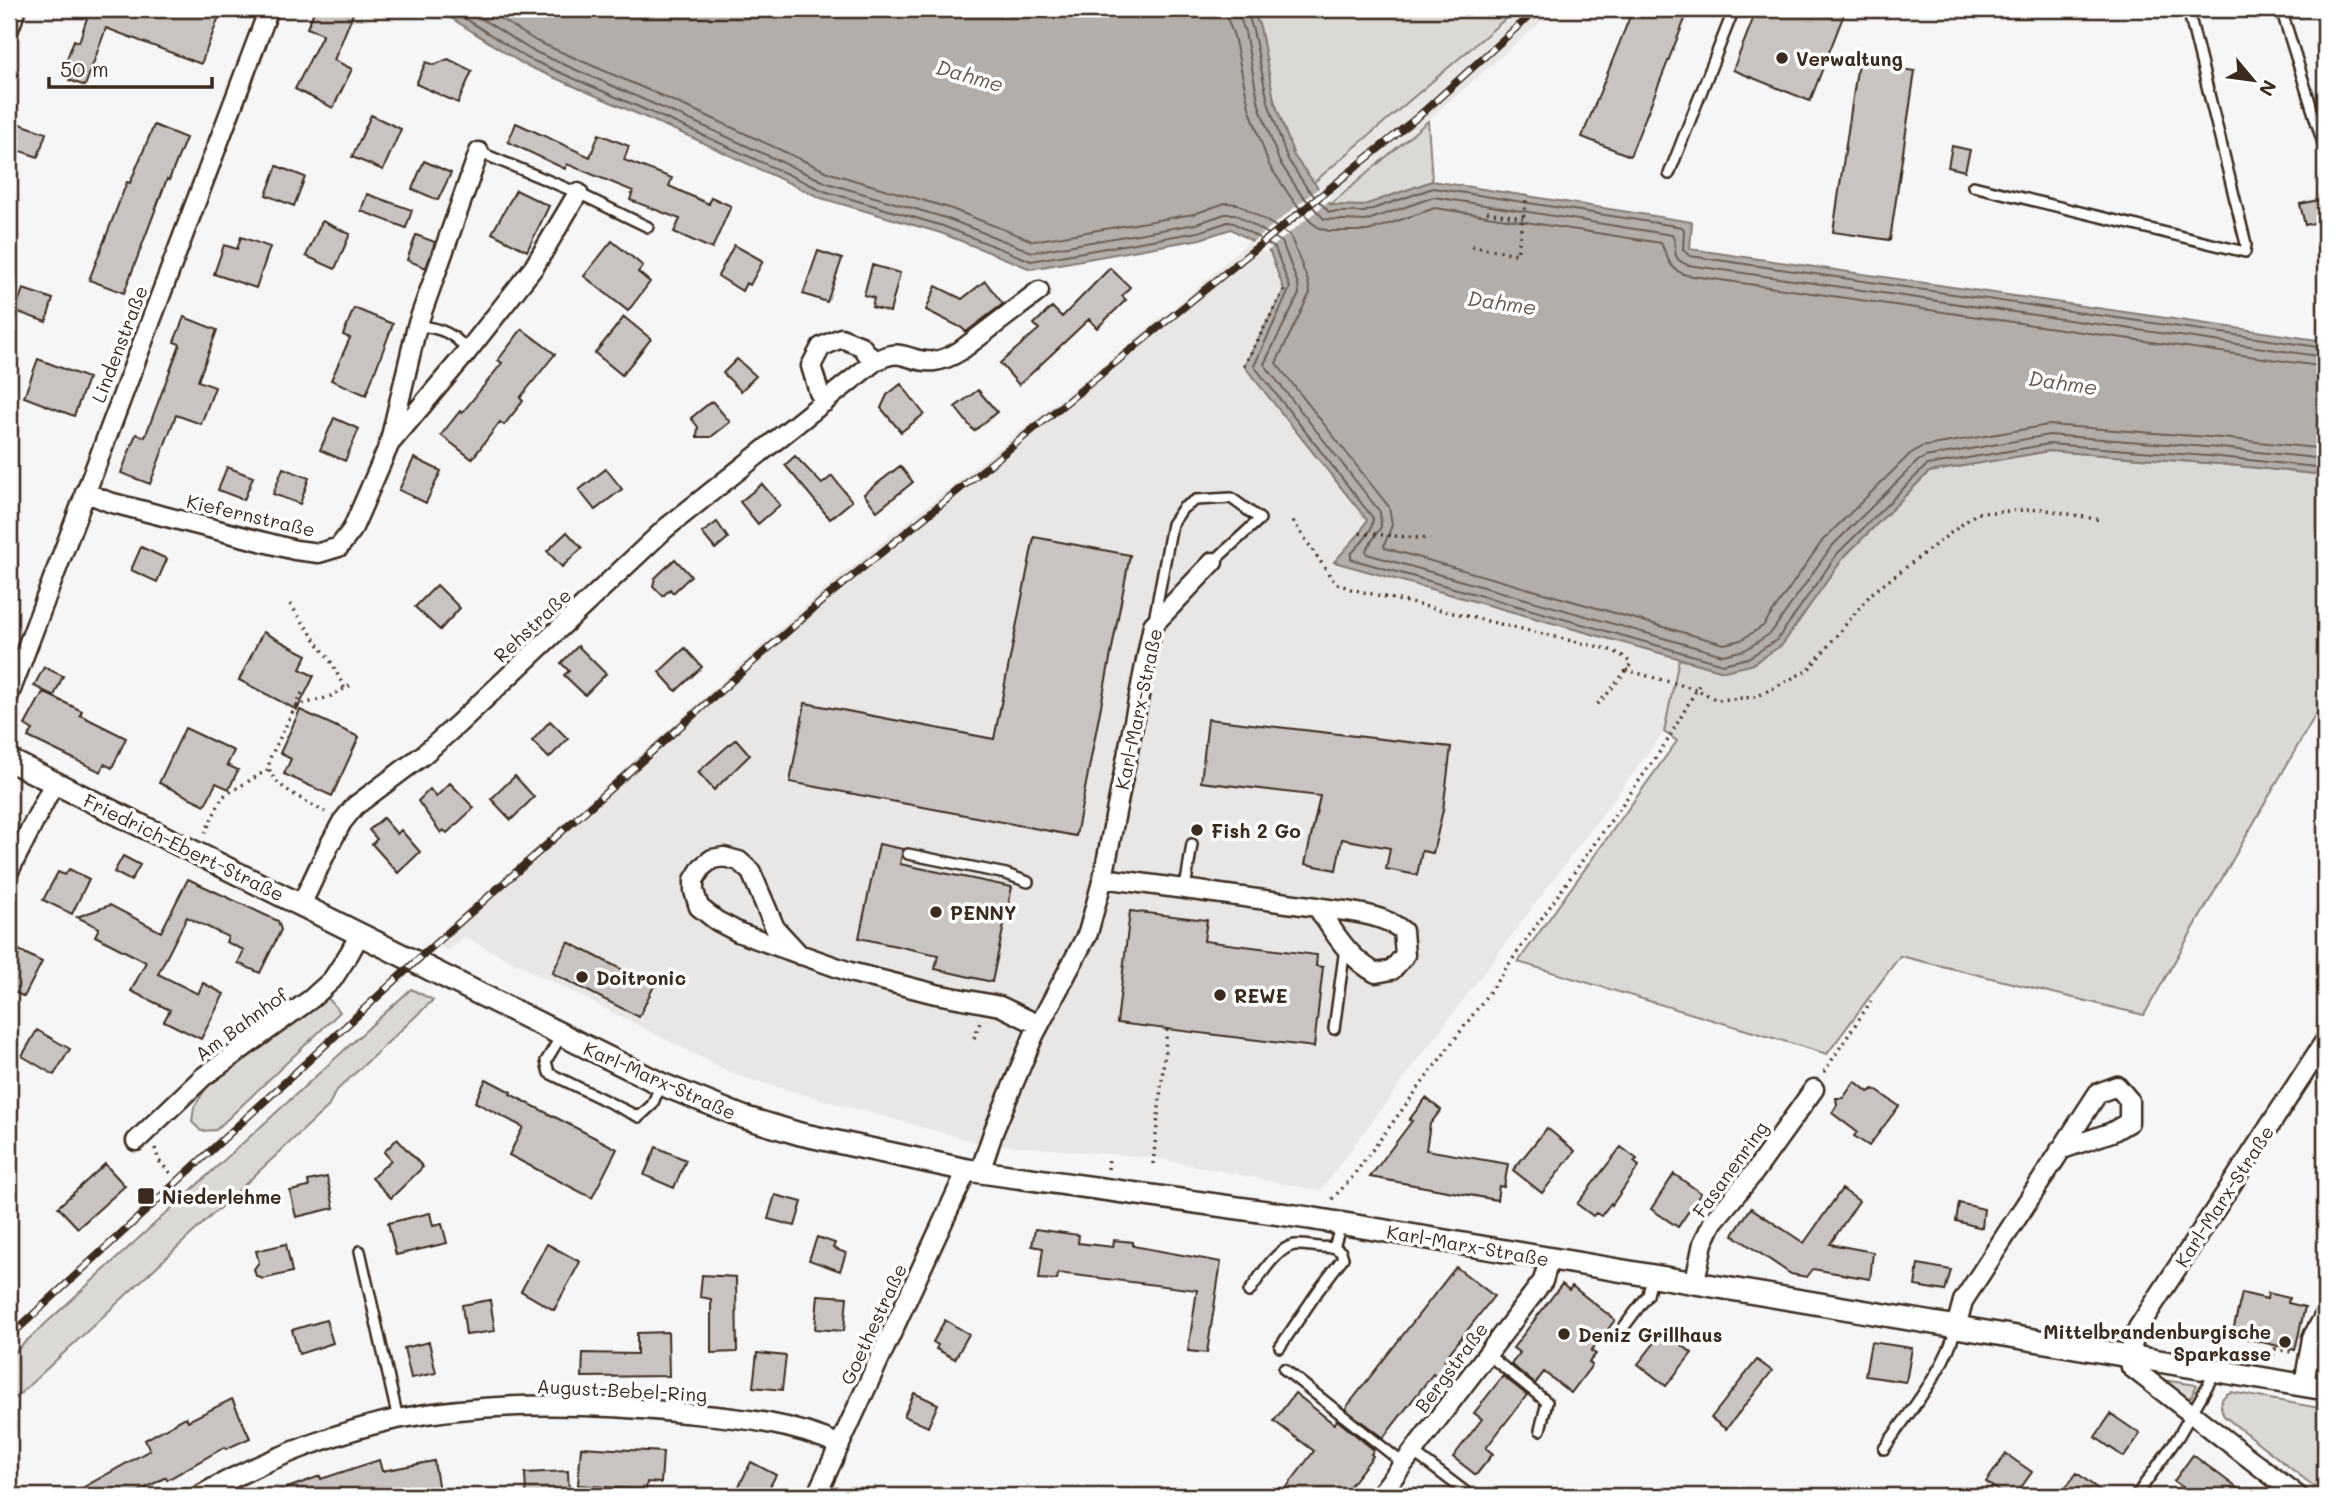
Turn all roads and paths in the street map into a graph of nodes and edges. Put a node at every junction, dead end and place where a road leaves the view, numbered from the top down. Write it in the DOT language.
graph roads {
  1 [pos="16,9"];
  2 [pos="269,9"];
  3 [pos="1734,9"];
  4 [pos="2188,9"];
  5 [pos="2281,9"];
  6 [pos="9,29"];
  7 [pos="2325,150"];
  8 [pos="479,152"];
  9 [pos="1669,174"];
  10 [pos="1973,186"];
  11 [pos="578,193"];
  12 [pos="1527,195"];
  13 [pos="1487,212"];
  14 [pos="1523,218"];
  15 [pos="648,227"];
  16 [pos="1472,246"];
  17 [pos="1284,290"];
  18 [pos="1039,291"];
  19 [pos="417,326"];
  20 [pos="467,352"];
  21 [pos="874,362"];
  22 [pos="1244,366"];
  23 [pos="825,402"];
  24 [pos="389,445"];
  25 [pos="85,492"];
  26 [pos="2101,520"];
  27 [pos="1293,521"];
  28 [pos="1360,533"];
  29 [pos="1430,539"];
  30 [pos="1213,562"];
  31 [pos="290,604"];
  32 [pos="1153,625"];
  33 [pos="1626,670"];
  34 [pos="1700,683"];
  35 [pos="353,684"];
  36 [pos="345,688"];
  37 [pos="1696,689"];
  38 [pos="302,693"];
  39 [pos="9,695"];
  40 [pos="296,706"];
  41 [pos="1595,707"];
  42 [pos="9,760"];
  43 [pos="269,769"];
  44 [pos="54,783"];
  45 [pos="342,822"];
  46 [pos="201,841"];
  47 [pos="1192,844"];
  48 [pos="908,854"];
  49 [pos="9,871"];
  50 [pos="1103,878"];
  51 [pos="1028,882"];
  52 [pos="1185,889"];
  53 [pos="301,905"];
  54 [pos="1317,907"];
  55 [pos="360,934"];
  56 [pos="1345,948"];
  57 [pos="800,955"];
  58 [pos="1871,1001"];
  59 [pos="1039,1025"];
  60 [pos="1334,1029"];
  61 [pos="1167,1030"];
  62 [pos="561,1035"];
  63 [pos="2325,1041"];
  64 [pos="661,1084"];
  65 [pos="1814,1089"];
  66 [pos="142,1135"];
  67 [pos="2060,1150"];
  68 [pos="1109,1157"];
  69 [pos="1153,1164"];
  70 [pos="1108,1169"];
  71 [pos="973,1171"];
  72 [pos="173,1175"];
  73 [pos="1332,1199"];
  74 [pos="1342,1223"];
  75 [pos="1334,1247"];
  76 [pos="360,1251"];
  77 [pos="1549,1259"];
  78 [pos="1652,1275"];
  79 [pos="1695,1281"];
  80 [pos="1249,1292"];
  81 [pos="2325,1315"];
  82 [pos="1956,1327"];
  83 [pos="1617,1336"];
  84 [pos="1280,1347"];
  85 [pos="2285,1350"];
  86 [pos="1487,1354"];
  87 [pos="2129,1354"];
  88 [pos="2273,1356"];
  89 [pos="1284,1369"];
  90 [pos="2217,1370"];
  91 [pos="2315,1387"];
  92 [pos="2191,1414"];
  93 [pos="398,1419"];
  94 [pos="1540,1430"];
  95 [pos="840,1445"];
  96 [pos="1884,1449"];
  97 [pos="1408,1458"];
  98 [pos="199,1496"];
  99 [pos="816,1496"];
  100 [pos="1379,1496"];
  101 [pos="1471,1496"];
  102 [pos="2136,1496"];
  103 [pos="2298,1496"];
  1 -- 6 [label="street"];
  2 -- 25 [label="street, Lindenstraße"];
  3 -- 9 [label="lane"];
  4 -- 10 [label="lane"];
  5 -- 7 [label="lane"];
  8 -- 11 [label="lane, Kiefernstraße"];
  8 -- 19 [label="street, Kiefernstraße"];
  11 -- 15 [label="lane, Kiefernstraße"];
  11 -- 20 [label="street, Kiefernstraße"];
  12 -- 14 [label="path"];
  13 -- 14 [label="path"];
  14 -- 16 [label="path"];
  17 -- 22 [label="path"];
  18 -- 21 [label="street, Rehstraße"];
  19 -- 20 [label="lane"];
  19 -- 24 [label="street, Kiefernstraße"];
  20 -- 24 [label="street, Kiefernstraße"];
  21 -- 23 [label="street, Rehstraße"];
  21 -- 23 [label="street"];
  23 -- 45 [label="street, Rehstraße"];
  24 -- 25 [label="street, Kiefernstraße"];
  25 -- 39 [label="street, Lindenstraße"];
  26 -- 37 [label="path"];
  27 -- 33 [label="path"];
  28 -- 29 [label="path"];
  30 -- 32 [label="street, Karl-Marx-Straße"];
  30 -- 32 [label="lane"];
  31 -- 36 [label="path"];
  32 -- 50 [label="street, Karl-Marx-Straße"];
  33 -- 37 [label="path"];
  33 -- 41 [label="path"];
  34 -- 37 [label="path"];
  35 -- 36 [label="path"];
  36 -- 40 [label="path"];
  37 -- 73 [label="path"];
  38 -- 40 [label="path"];
  40 -- 43 [label="path"];
  42 -- 44 [label="street, Friedrich-Ebert-Straße"];
  43 -- 45 [label="path"];
  43 -- 46 [label="path"];
  44 -- 49 [label="street"];
  44 -- 53 [label="street, Friedrich-Ebert-Straße"];
  45 -- 53 [label="street, Rehstraße"];
  47 -- 52 [label="lane"];
  48 -- 51 [label="lane"];
  50 -- 52 [label="street"];
  50 -- 59 [label="street, Karl-Marx-Straße"];
  52 -- 54 [label="street"];
  53 -- 55 [label="street, Friedrich-Ebert-Straße"];
  54 -- 56 [label="street"];
  54 -- 56 [label="street"];
  55 -- 62 [label="street, Karl-Marx-Straße"];
  55 -- 66 [label="street, Am Bahnhof"];
  56 -- 60 [label="lane"];
  57 -- 57 [label="street"];
  57 -- 59 [label="street"];
  58 -- 65 [label="path"];
  59 -- 71 [label="street, Karl-Marx-Straße"];
  61 -- 69 [label="path"];
  62 -- 64 [label="street, Karl-Marx-Straße"];
  62 -- 64 [label="lane"];
  63 -- 87 [label="street, Karl-Marx-Straße"];
  64 -- 71 [label="street, Karl-Marx-Straße"];
  65 -- 79 [label="street, Fasanenring"];
  66 -- 72 [label="path"];
  67 -- 82 [label="street"];
  68 -- 70 [label="path"];
  71 -- 74 [label="street, Karl-Marx-Straße"];
  71 -- 95 [label="street, Goethestraße"];
  74 -- 75 [label="lane"];
  74 -- 77 [label="street, Karl-Marx-Straße"];
  75 -- 80 [label="lane"];
  75 -- 84 [label="lane"];
  76 -- 93 [label="lane"];
  77 -- 78 [label="street, Karl-Marx-Straße"];
  77 -- 86 [label="street, Bergstraße"];
  78 -- 79 [label="street, Karl-Marx-Straße"];
  78 -- 83 [label="lane"];
  79 -- 82 [label="street, Karl-Marx-Straße"];
  81 -- 91 [label="street"];
  82 -- 87 [label="street, Karl-Marx-Straße"];
  82 -- 96 [label="lane"];
  85 -- 88 [label="path"];
  86 -- 94 [label="lane"];
  86 -- 97 [label="street, Bergstraße"];
  87 -- 90 [label="street, Karl-Marx-Straße"];
  87 -- 92 [label="street"];
  89 -- 97 [label="lane"];
  90 -- 91 [label="street, Karl-Marx-Straße"];
  90 -- 92 [label="lane"];
  92 -- 102 [label="lane"];
  92 -- 103 [label="street"];
  93 -- 95 [label="street, August-Bebel-Ring"];
  93 -- 98 [label="street, August-Bebel-Ring"];
  95 -- 99 [label="street, Goethestraße"];
  97 -- 100 [label="street, Bergstraße"];
  97 -- 101 [label="lane"];
}
